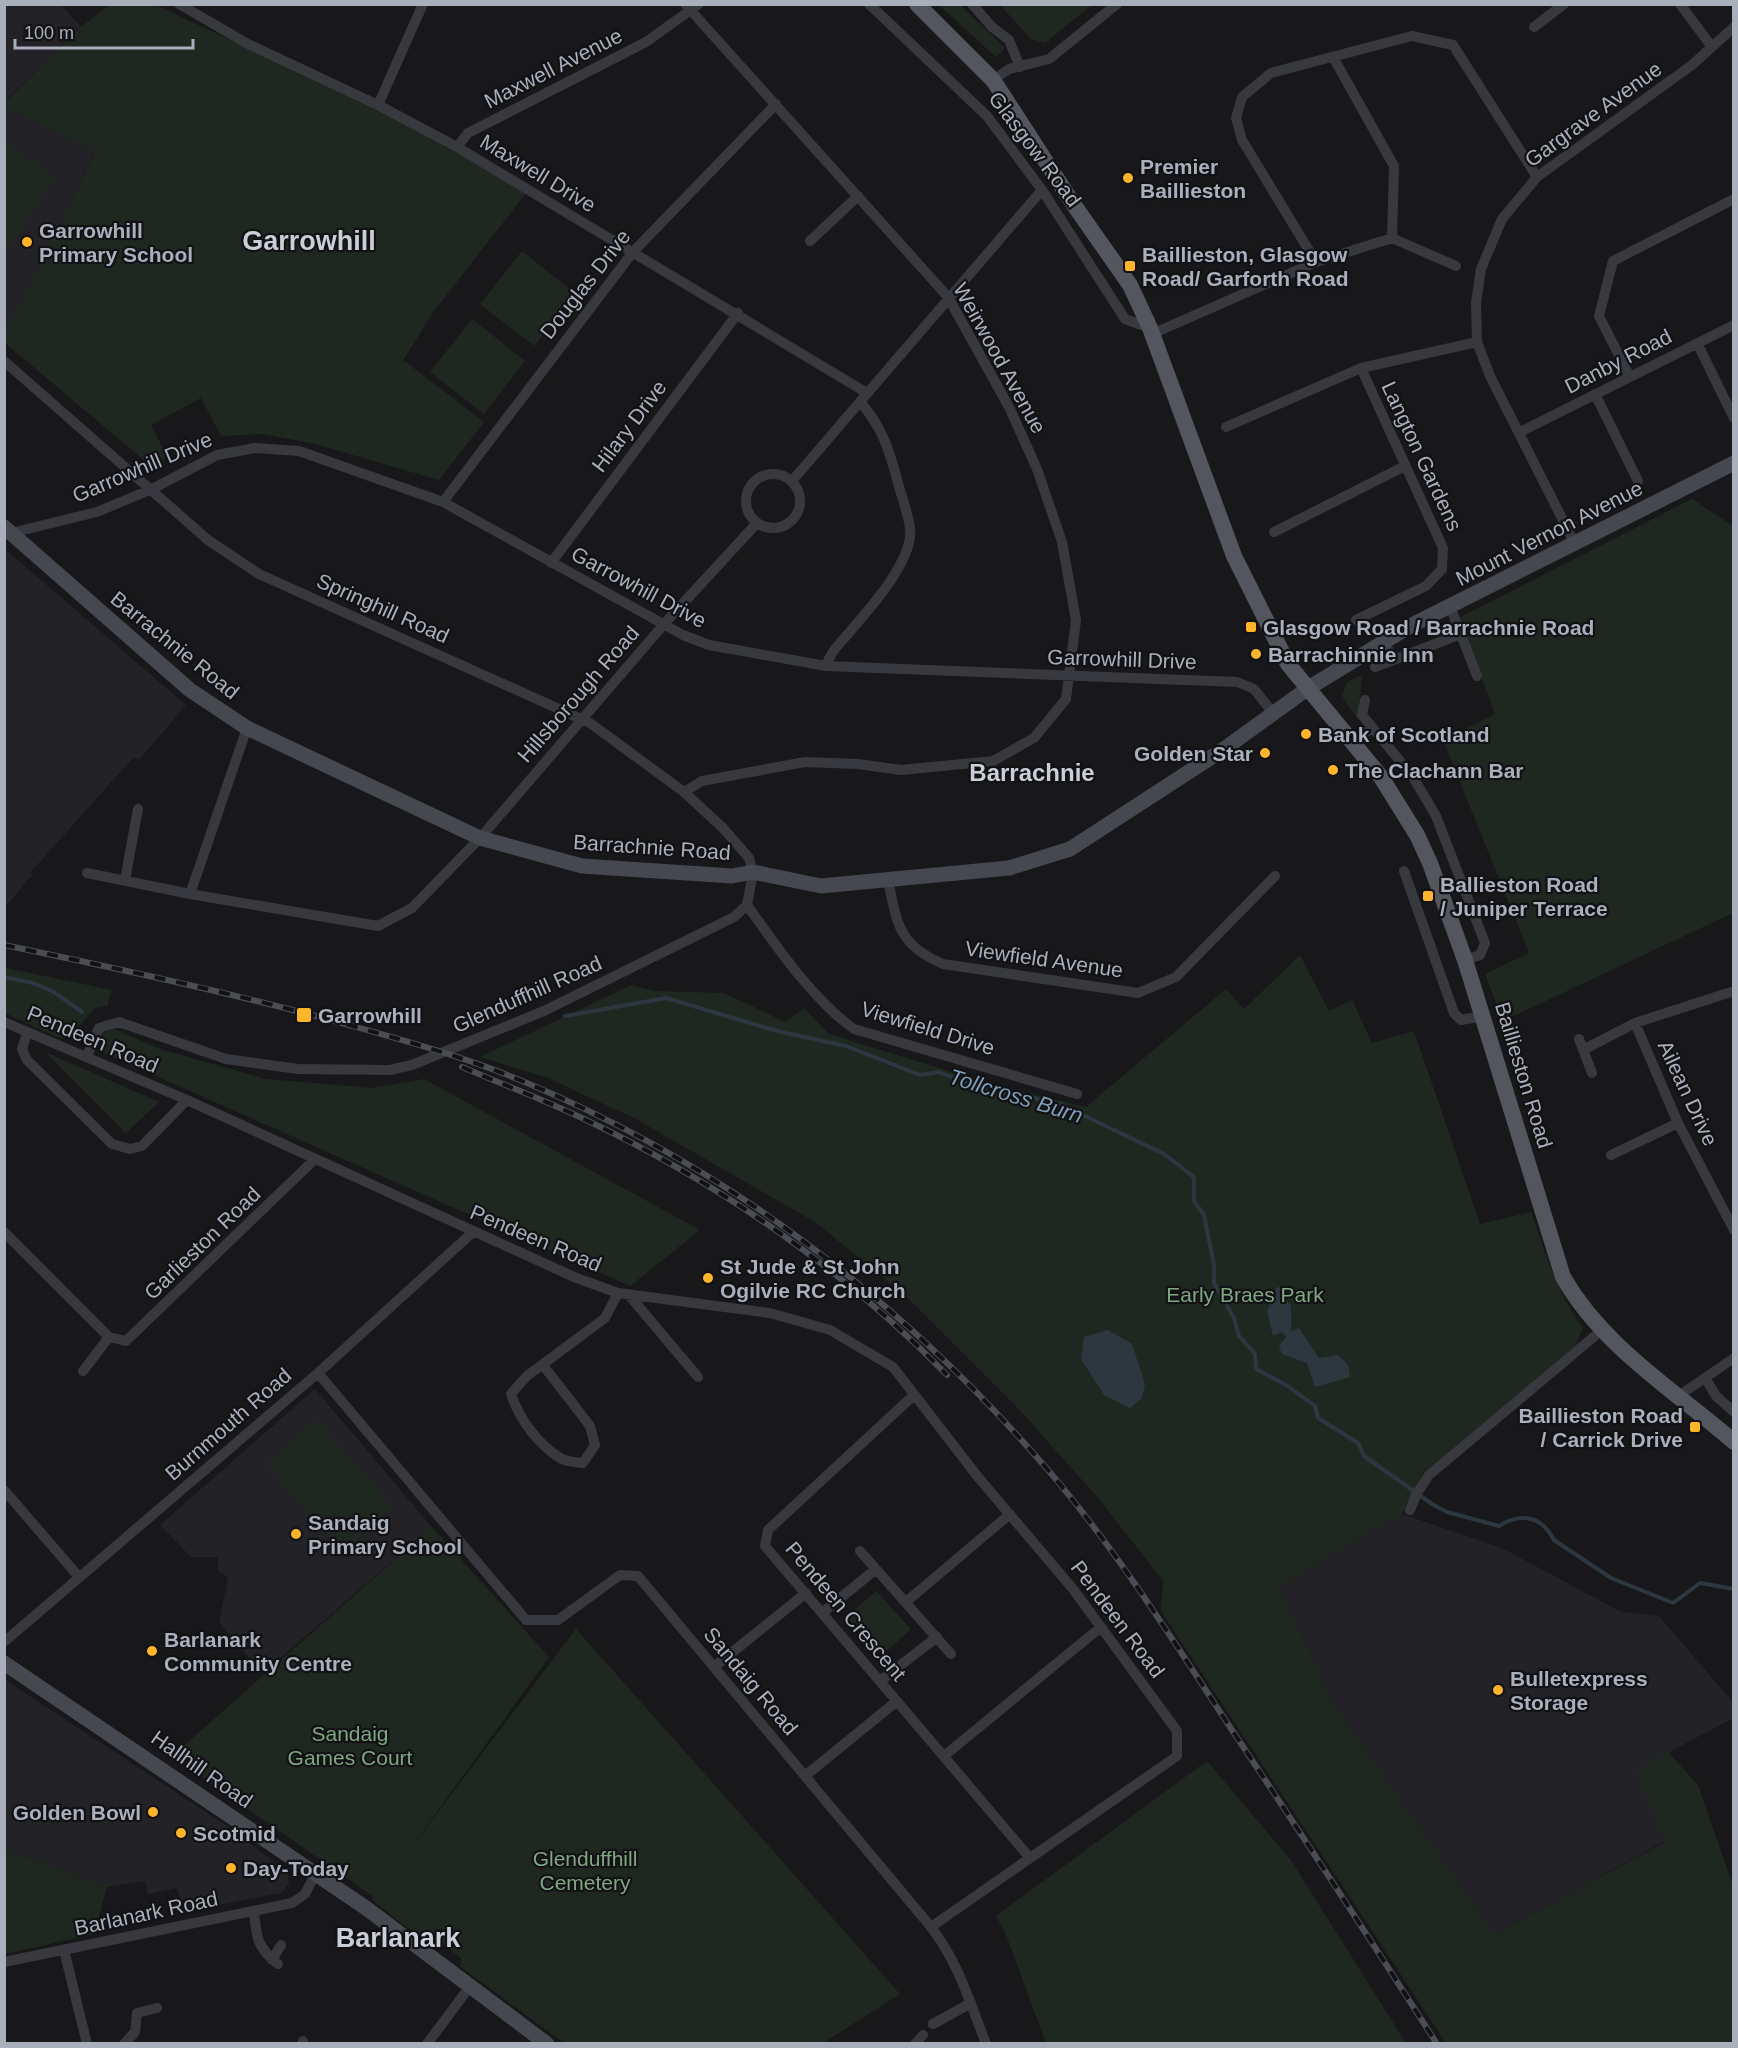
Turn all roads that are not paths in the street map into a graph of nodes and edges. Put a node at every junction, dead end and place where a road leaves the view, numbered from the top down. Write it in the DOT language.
graph roads {
  1 [pos="179,4"];
  2 [pos="423,4"];
  3 [pos="869,4"];
  4 [pos="917,4"];
  5 [pos="972,4"];
  6 [pos="1117,4"];
  7 [pos="1564,4"];
  8 [pos="1680,4"];
  9 [pos="692,7"];
  10 [pos="1534,27"];
  11 [pos="1734,27"];
  12 [pos="1712,47"];
  13 [pos="1333,57"];
  14 [pos="1020,67"];
  15 [pos="993,80"];
  16 [pos="776,104"];
  17 [pos="378,105"];
  18 [pos="457,147"];
  19 [pos="1041,154"];
  20 [pos="1026,167"];
  21 [pos="1537,177"];
  22 [pos="1042,190"];
  23 [pos="858,196"];
  24 [pos="1734,200"];
  25 [pos="1074,205"];
  26 [pos="1057,215"];
  27 [pos="1392,238"];
  28 [pos="810,241"];
  29 [pos="633,252"];
  30 [pos="1316,262"];
  31 [pos="1456,266"];
  32 [pos="948,297"];
  33 [pos="738,314"];
  34 [pos="1734,325"];
  35 [pos="1151,331"];
  36 [pos="1477,342"];
  37 [pos="1697,343"];
  38 [pos="4,362"];
  39 [pos="1360,368"];
  40 [pos="1630,377"];
  41 [pos="1595,394"];
  42 [pos="863,397"];
  43 [pos="1734,418"];
  44 [pos="1226,427"];
  45 [pos="1520,432"];
  46 [pos="1734,463"];
  47 [pos="1406,466"];
  48 [pos="792,481"];
  49 [pos="1638,481"];
  50 [pos="152,489"];
  51 [pos="443,502"];
  52 [pos="757,524"];
  53 [pos="8,530"];
  54 [pos="1274,532"];
  55 [pos="1575,544"];
  56 [pos="551,562"];
  57 [pos="1450,606"];
  58 [pos="1356,620"];
  59 [pos="665,623"];
  60 [pos="1461,634"];
  61 [pos="1385,643"];
  62 [pos="1393,660"];
  63 [pos="826,666"];
  64 [pos="1375,667"];
  65 [pos="1068,676"];
  66 [pos="1476,676"];
  67 [pos="1307,689"];
  68 [pos="1365,700"];
  69 [pos="1273,713"];
  70 [pos="581,719"];
  71 [pos="1372,727"];
  72 [pos="247,728"];
  73 [pos="1354,743"];
  74 [pos="684,792"];
  75 [pos="138,809"];
  76 [pos="480,838"];
  77 [pos="1404,871"];
  78 [pos="753,872"];
  79 [pos="87,873"];
  80 [pos="1275,876"];
  81 [pos="125,880"];
  82 [pos="888,880"];
  83 [pos="190,894"];
  84 [pos="747,905"];
  85 [pos="1466,960"];
  86 [pos="1734,991"];
  87 [pos="1483,1016"];
  88 [pos="4,1022"];
  89 [pos="1635,1023"];
  90 [pos="27,1033"];
  91 [pos="87,1056"];
  92 [pos="1592,1073"];
  93 [pos="1077,1094"];
  94 [pos="187,1100"];
  95 [pos="1678,1123"];
  96 [pos="1611,1155"];
  97 [pos="315,1159"];
  98 [pos="1734,1230"];
  99 [pos="4,1232"];
  100 [pos="473,1232"];
  101 [pos="10,1242"];
  102 [pos="623,1294"];
  103 [pos="1602,1330"];
  104 [pos="110,1337"];
  105 [pos="1734,1358"];
  106 [pos="543,1365"];
  107 [pos="83,1371"];
  108 [pos="318,1373"];
  109 [pos="698,1377"];
  110 [pos="1706,1379"];
  111 [pos="914,1395"];
  112 [pos="1680,1395"];
  113 [pos="1734,1412"];
  114 [pos="1734,1442"];
  115 [pos="4,1490"];
  116 [pos="1410,1510"];
  117 [pos="1010,1514"];
  118 [pos="860,1551"];
  119 [pos="876,1569"];
  120 [pos="79,1577"];
  121 [pos="806,1593"];
  122 [pos="906,1602"];
  123 [pos="822,1612"];
  124 [pos="1101,1627"];
  125 [pos="937,1636"];
  126 [pos="4,1642"];
  127 [pos="951,1654"];
  128 [pos="4,1663"];
  129 [pos="714,1667"];
  130 [pos="880,1681"];
  131 [pos="897,1701"];
  132 [pos="944,1756"];
  133 [pos="805,1776"];
  134 [pos="1030,1858"];
  135 [pos="316,1873"];
  136 [pos="254,1911"];
  137 [pos="931,1927"];
  138 [pos="281,1945"];
  139 [pos="64,1950"];
  140 [pos="4,1962"];
  141 [pos="471,1985"];
  142 [pos="970,2003"];
  143 [pos="157,2008"];
  144 [pos="933,2024"];
  145 [pos="87,2043"];
  146 [pos="123,2043"];
  147 [pos="427,2043"];
  148 [pos="547,2043"];
  149 [pos="986,2043"];
  1 -- 17 [label="street, Maxwell Drive"];
  2 -- 17 [label="street"];
  3 -- 20 [label="street, Glasgow Road"];
  4 -- 15 [label="main road, Glasgow Road"];
  5 -- 14 [label="street"];
  6 -- 14 [label="street"];
  7 -- 10 [label="street"];
  8 -- 12 [label="street"];
  9 -- 16 [label="street, Weirwood Avenue"];
  9 -- 18 [label="street, Maxwell Avenue"];
  11 -- 12 [label="street, Gargrave Avenue"];
  12 -- 21 [label="street, Gargrave Avenue"];
  13 -- 21 [label="street"];
  13 -- 27 [label="street"];
  13 -- 30 [label="street"];
  14 -- 15 [label="street"];
  15 -- 19 [label="main road, Glasgow Road"];
  16 -- 23 [label="street, Weirwood Avenue"];
  16 -- 29 [label="street, Douglas Drive"];
  17 -- 18 [label="street, Maxwell Drive"];
  18 -- 29 [label="street, Maxwell Drive"];
  19 -- 20 [label="street"];
  19 -- 25 [label="main road, Glasgow Road"];
  20 -- 22 [label="street, Glasgow Road"];
  21 -- 36 [label="street, Gargrave Avenue"];
  22 -- 26 [label="street, Glasgow Road"];
  22 -- 32 [label="street"];
  23 -- 28 [label="street"];
  23 -- 32 [label="street, Weirwood Avenue"];
  24 -- 40 [label="street"];
  25 -- 26 [label="street"];
  25 -- 35 [label="main road, Glasgow Road"];
  26 -- 35 [label="street, Glasgow Road"];
  27 -- 30 [label="street"];
  27 -- 31 [label="street"];
  29 -- 33 [label="street, Maxwell Drive"];
  29 -- 51 [label="street, Douglas Drive"];
  30 -- 35 [label="street"];
  32 -- 42 [label="street"];
  32 -- 65 [label="street, Weirwood Avenue"];
  33 -- 42 [label="street, Maxwell Drive"];
  33 -- 56 [label="street, Hilary Drive"];
  34 -- 37 [label="street, Danby Road"];
  35 -- 67 [label="main road, Glasgow Road"];
  36 -- 39 [label="street"];
  36 -- 45 [label="street, Gargrave Avenue"];
  37 -- 40 [label="street, Danby Road"];
  37 -- 43 [label="street"];
  38 -- 50 [label="street, Springhill Road"];
  39 -- 44 [label="street"];
  39 -- 47 [label="street, Langton Gardens"];
  40 -- 41 [label="street, Danby Road"];
  41 -- 45 [label="street, Danby Road"];
  41 -- 49 [label="street"];
  42 -- 48 [label="street"];
  42 -- 63 [label="street, Maxwell Drive"];
  45 -- 55 [label="street, Gargrave Avenue"];
  46 -- 55 [label="main road, Mount Vernon Avenue"];
  47 -- 54 [label="street"];
  47 -- 58 [label="street, Langton Gardens"];
  48 -- 52 [label="street"];
  48 -- 52 [label="street"];
  50 -- 51 [label="street, Garrowhill Drive"];
  50 -- 53 [label="street, Garrowhill Drive"];
  50 -- 70 [label="street, Springhill Road"];
  51 -- 56 [label="street, Garrowhill Drive"];
  52 -- 59 [label="street, Hillsborough Road"];
  53 -- 72 [label="main road, Barrachnie Road"];
  55 -- 57 [label="main road, Mount Vernon Avenue"];
  56 -- 59 [label="street, Garrowhill Drive"];
  57 -- 60 [label="street"];
  57 -- 61 [label="main road, Mount Vernon Avenue"];
  59 -- 63 [label="street, Garrowhill Drive"];
  59 -- 70 [label="street, Hillsborough Road"];
  60 -- 62 [label="street"];
  60 -- 66 [label="street"];
  61 -- 62 [label="street"];
  61 -- 67 [label="main road, Mount Vernon Avenue"];
  62 -- 64 [label="street"];
  63 -- 65 [label="street, Garrowhill Drive"];
  65 -- 69 [label="street, Garrowhill Drive"];
  65 -- 74 [label="street, Weirwood Avenue"];
  67 -- 69 [label="main road, Barrachnie Road"];
  67 -- 73 [label="main road, Baillieston Road"];
  68 -- 71 [label="street"];
  69 -- 82 [label="main road, Barrachnie Road"];
  70 -- 74 [label="street, Springhill Road"];
  70 -- 76 [label="street, Hillsborough Road"];
  71 -- 73 [label="street"];
  71 -- 85 [label="street"];
  72 -- 76 [label="main road, Barrachnie Road"];
  72 -- 83 [label="street"];
  73 -- 85 [label="main road, Baillieston Road"];
  74 -- 78 [label="street, Springhill Road"];
  75 -- 81 [label="street"];
  76 -- 78 [label="main road, Barrachnie Road"];
  76 -- 83 [label="street, Hillsborough Road"];
  77 -- 87 [label="street"];
  78 -- 82 [label="main road, Barrachnie Road"];
  78 -- 84 [label="street"];
  79 -- 81 [label="street, Hillsborough Road"];
  80 -- 82 [label="street, Viewfield Avenue"];
  81 -- 83 [label="street, Hillsborough Road"];
  84 -- 91 [label="street, Glenduffhill Road"];
  84 -- 93 [label="street, Viewfield Drive"];
  85 -- 87 [label="main road, Baillieston Road"];
  86 -- 89 [label="street"];
  87 -- 103 [label="main road, Baillieston Road"];
  88 -- 90 [label="street, Pendeen Road"];
  89 -- 92 [label="street, Ailean Drive"];
  89 -- 95 [label="street, Ailean Drive"];
  90 -- 91 [label="street, Pendeen Road"];
  90 -- 94 [label="street"];
  91 -- 94 [label="street, Pendeen Road"];
  94 -- 97 [label="street, Pendeen Road"];
  95 -- 96 [label="street"];
  95 -- 98 [label="street, Ailean Drive"];
  97 -- 100 [label="street, Pendeen Road"];
  97 -- 104 [label="street, Garlieston Road"];
  99 -- 101 [label="street"];
  100 -- 102 [label="street, Pendeen Road"];
  100 -- 108 [label="street, Burnmouth Road"];
  101 -- 104 [label="street"];
  102 -- 106 [label="street"];
  102 -- 109 [label="street"];
  102 -- 111 [label="street, Pendeen Road"];
  103 -- 112 [label="main road, Baillieston Road"];
  103 -- 116 [label="street"];
  104 -- 107 [label="street"];
  105 -- 110 [label="street"];
  106 -- 106 [label="street"];
  108 -- 120 [label="street, Burnmouth Road"];
  108 -- 129 [label="street, Sandaig Road"];
  110 -- 112 [label="street"];
  110 -- 113 [label="street"];
  111 -- 117 [label="street, Pendeen Road"];
  111 -- 121 [label="street, Pendeen Crescent"];
  112 -- 114 [label="main road, Baillieston Road"];
  115 -- 120 [label="street"];
  117 -- 122 [label="street"];
  117 -- 124 [label="street, Pendeen Road"];
  118 -- 119 [label="street"];
  119 -- 122 [label="street"];
  119 -- 123 [label="street"];
  120 -- 126 [label="street, Burnmouth Road"];
  121 -- 123 [label="street, Pendeen Crescent"];
  121 -- 129 [label="street"];
  122 -- 125 [label="street"];
  123 -- 130 [label="street, Pendeen Crescent"];
  124 -- 132 [label="street"];
  124 -- 134 [label="street, Pendeen Road"];
  125 -- 127 [label="street"];
  125 -- 130 [label="street"];
  128 -- 135 [label="main road, Hallhill Road"];
  129 -- 133 [label="street, Sandaig Road"];
  130 -- 131 [label="street, Pendeen Crescent"];
  131 -- 132 [label="street, Pendeen Crescent"];
  131 -- 133 [label="street"];
  132 -- 134 [label="street, Pendeen Crescent"];
  133 -- 137 [label="street, Sandaig Road"];
  134 -- 137 [label="street"];
  135 -- 136 [label="street, Barlanark Road"];
  135 -- 141 [label="main road, Hallhill Road"];
  136 -- 138 [label="street"];
  136 -- 139 [label="street, Barlanark Road"];
  137 -- 142 [label="street, Sandaig Road"];
  139 -- 140 [label="street, Barlanark Road"];
  139 -- 145 [label="street"];
  141 -- 147 [label="street"];
  141 -- 148 [label="main road, Hallhill Road"];
  142 -- 144 [label="street"];
  142 -- 149 [label="street, Sandaig Road"];
  143 -- 146 [label="street"];
}
